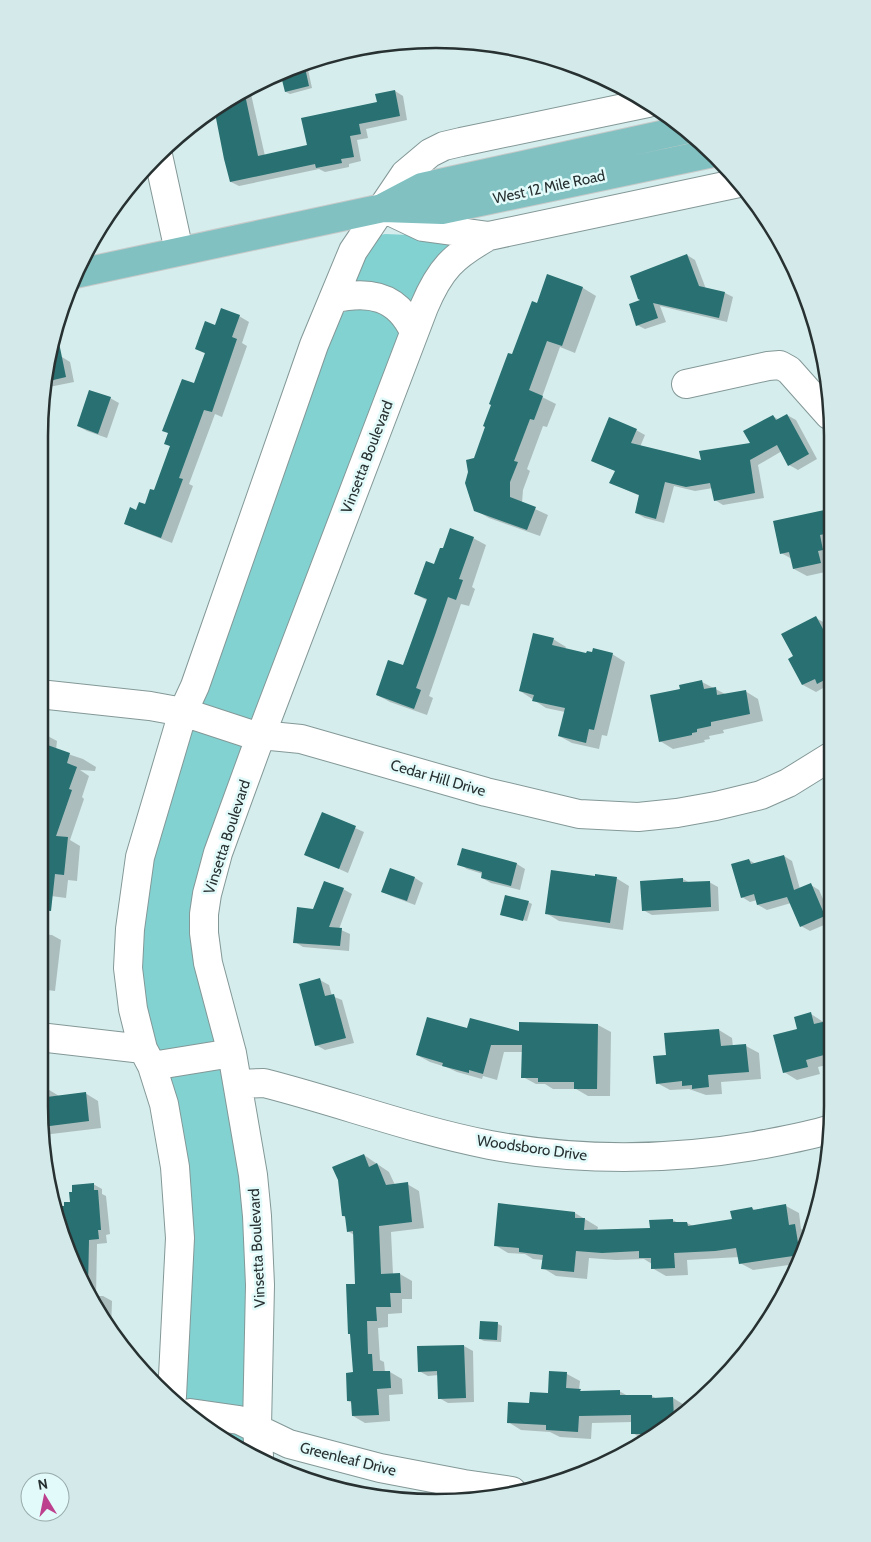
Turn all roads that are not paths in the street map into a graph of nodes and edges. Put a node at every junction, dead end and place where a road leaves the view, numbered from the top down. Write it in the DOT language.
graph roads {
  1 [pos="638,104"];
  2 [pos="676,132"];
  3 [pos="703,155"];
  4 [pos="160,163"];
  5 [pos="731,185"];
  6 [pos="383,208"];
  7 [pos="489,236"];
  8 [pos="179,251"];
  9 [pos="84,272"];
  10 [pos="333,299"];
  11 [pos="414,332"];
  12 [pos="686,384"];
  13 [pos="823,408"];
  14 [pos="48,695"];
  15 [pos="183,712"];
  16 [pos="261,735"];
  17 [pos="824,761"];
  18 [pos="48,1039"];
  19 [pos="232,1053"];
  20 [pos="148,1057"];
  21 [pos="238,1084"];
  22 [pos="823,1131"];
  23 [pos="172,1391"];
  24 [pos="200,1414"];
  25 [pos="257,1427"];
  26 [pos="259,1451"];
  27 [pos="499,1489"];
  1 -- 6 [label="street"];
  2 -- 6 [label="main road, West 12 Mile Road"];
  3 -- 6 [label="main road, West 12 Mile Road"];
  4 -- 8 [label="street"];
  5 -- 7 [label="street, Vinsetta Boulevard"];
  6 -- 7 [label="street, Vinsetta Boulevard"];
  6 -- 8 [label="main road, West 12 Mile Road"];
  6 -- 10 [label="street"];
  7 -- 11 [label="street, Vinsetta Boulevard"];
  8 -- 9 [label="main road, West 12 Mile Road"];
  10 -- 11 [label="street"];
  10 -- 15 [label="street"];
  11 -- 16 [label="street, Vinsetta Boulevard"];
  12 -- 13 [label="street"];
  14 -- 15 [label="street, Cedar Hill Drive"];
  15 -- 16 [label="street, Cedar Hill Drive"];
  15 -- 20 [label="street"];
  16 -- 17 [label="street, Cedar Hill Drive"];
  16 -- 19 [label="street, Vinsetta Boulevard"];
  18 -- 20 [label="street"];
  19 -- 20 [label="street"];
  19 -- 21 [label="street, Vinsetta Boulevard"];
  20 -- 23 [label="street"];
  21 -- 22 [label="street, Woodsboro Drive"];
  21 -- 25 [label="street, Vinsetta Boulevard"];
  24 -- 25 [label="street, Greenleaf Drive"];
  25 -- 26 [label="street, Vinsetta Boulevard"];
  25 -- 27 [label="street, Greenleaf Drive"];
}
